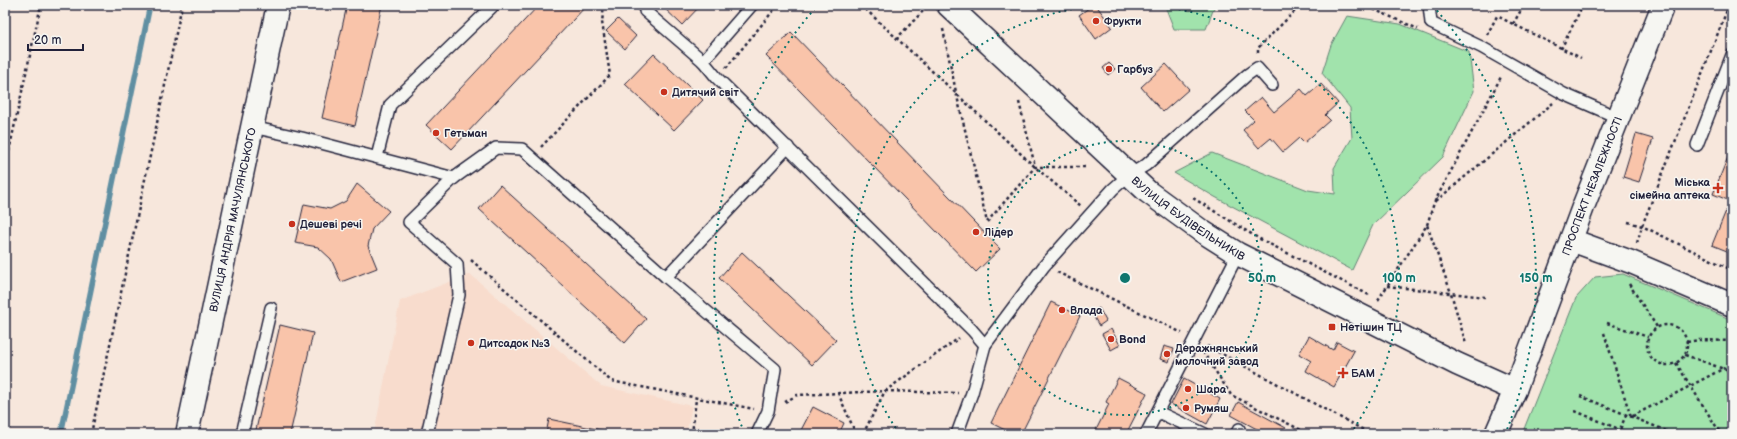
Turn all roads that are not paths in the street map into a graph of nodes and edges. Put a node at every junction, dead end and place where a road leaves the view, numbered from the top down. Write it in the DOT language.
graph roads {
  1 [pos="278,5"];
  2 [pos="494,5"];
  3 [pos="752,5"];
  4 [pos="948,5"];
  5 [pos="1429,5"];
  6 [pos="1663,5"];
  7 [pos="646,12"];
  8 [pos="1732,55"];
  9 [pos="703,61"];
  10 [pos="1272,84"];
  11 [pos="1619,118"];
  12 [pos="252,127"];
  13 [pos="1697,145"];
  14 [pos="788,147"];
  15 [pos="377,157"];
  16 [pos="1129,175"];
  17 [pos="454,178"];
  18 [pos="1571,240"];
  19 [pos="1238,254"];
  20 [pos="666,277"];
  21 [pos="1732,305"];
  22 [pos="271,308"];
  23 [pos="985,345"];
  24 [pos="1515,390"];
  25 [pos="1158,412"];
  26 [pos="187,434"];
  27 [pos="242,434"];
  28 [pos="427,434"];
  29 [pos="757,434"];
  30 [pos="958,434"];
  31 [pos="1146,434"];
  32 [pos="1205,434"];
  33 [pos="1496,434"];
  1 -- 12 [label="street, ВУЛИЦЯ АНДРІЯ МАЧУЛЯНСЬКОГО"];
  2 -- 15 [label="lane"];
  3 -- 9 [label="lane"];
  4 -- 16 [label="street, ВУЛИЦЯ БУДІВЕЛЬНИКІВ"];
  5 -- 11 [label="lane"];
  6 -- 11 [label="street, ПРОСПЕКТ НЕЗАЛЕЖНОСТІ"];
  7 -- 9 [label="lane"];
  8 -- 13 [label="lane"];
  9 -- 14 [label="lane"];
  10 -- 16 [label="lane"];
  11 -- 18 [label="street, ПРОСПЕКТ НЕЗАЛЕЖНОСТІ"];
  12 -- 15 [label="lane"];
  12 -- 26 [label="street, ВУЛИЦЯ АНДРІЯ МАЧУЛЯНСЬКОГО"];
  14 -- 20 [label="lane"];
  14 -- 23 [label="lane"];
  15 -- 17 [label="lane"];
  16 -- 19 [label="street, ВУЛИЦЯ БУДІВЕЛЬНИКІВ"];
  16 -- 23 [label="lane"];
  17 -- 20 [label="lane"];
  17 -- 28 [label="lane"];
  18 -- 21 [label="street"];
  18 -- 24 [label="street, ПРОСПЕКТ НЕЗАЛЕЖНОСТІ"];
  19 -- 24 [label="street, ВУЛИЦЯ БУДІВЕЛЬНИКІВ"];
  19 -- 25 [label="lane"];
  20 -- 29 [label="lane"];
  22 -- 27 [label="lane"];
  23 -- 30 [label="lane"];
  24 -- 33 [label="street, ПРОСПЕКТ НЕЗАЛЕЖНОСТІ"];
  25 -- 31 [label="lane"];
  25 -- 32 [label="lane"];
}
